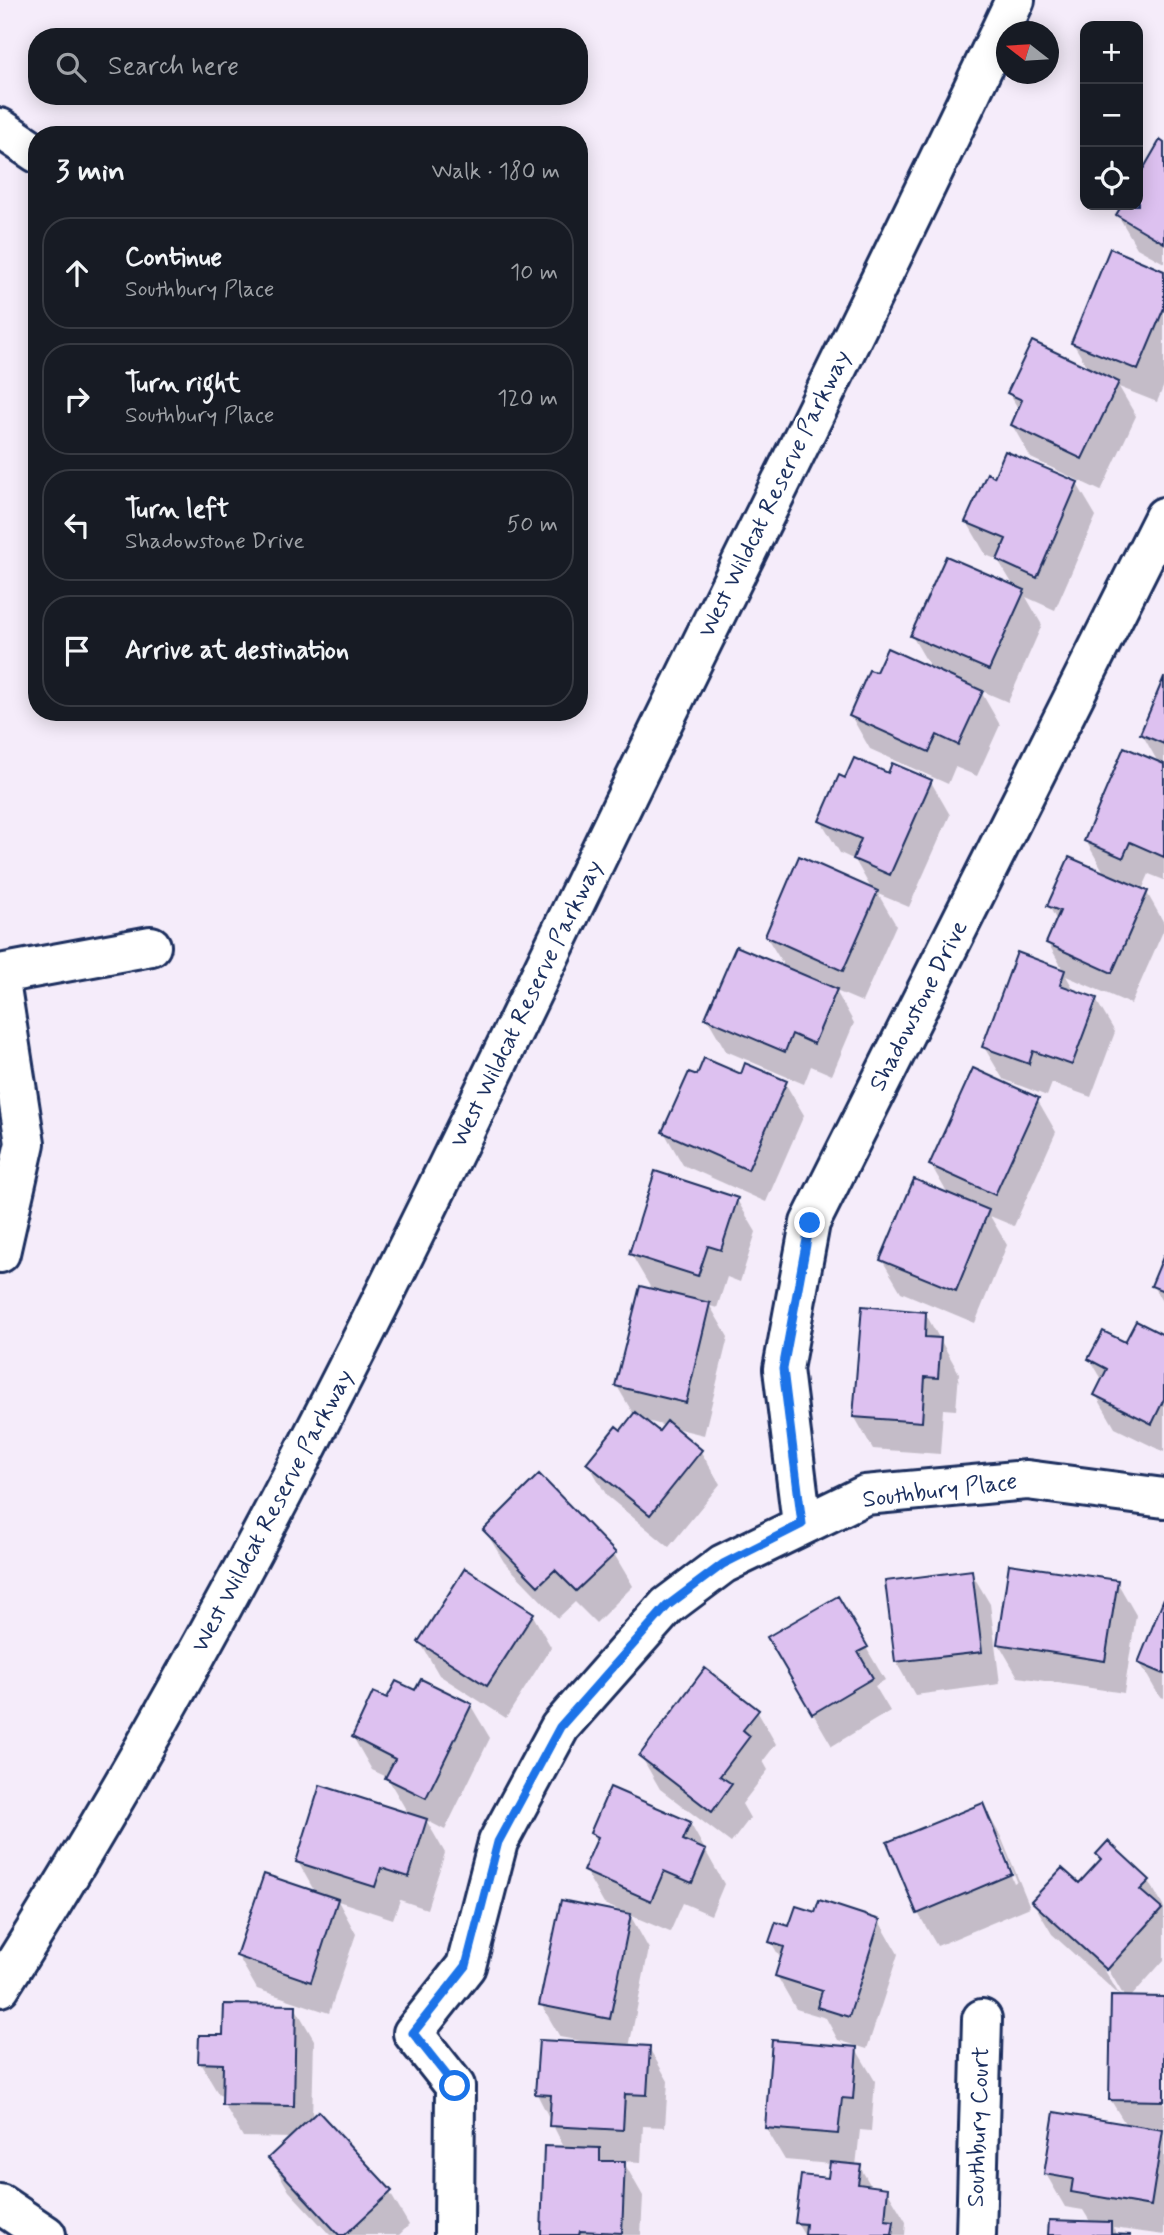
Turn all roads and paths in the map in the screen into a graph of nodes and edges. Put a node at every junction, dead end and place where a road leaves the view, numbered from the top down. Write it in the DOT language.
graph roads {
  1 [pos="1015,0"];
  2 [pos="0,128"];
  3 [pos="28,147"];
  4 [pos="1164,517"];
  5 [pos="151,946"];
  6 [pos="0,974"];
  7 [pos="0,982"];
  8 [pos="0,1253"];
  9 [pos="1164,1498"];
  10 [pos="802,1524"];
  11 [pos="0,1987"];
  12 [pos="982,2019"];
  13 [pos="0,2204"];
  14 [pos="46,2235"];
  15 [pos="454,2235"];
  16 [pos="976,2235"];
  1 -- 11 [label="street, West Wildcat Reserve Parkway"];
  2 -- 3 [label="street"];
  4 -- 10 [label="street, Shadowstone Drive"];
  5 -- 6 [label="street"];
  7 -- 8 [label="street"];
  9 -- 10 [label="street, Southbury Place"];
  10 -- 15 [label="street, Southbury Place"];
  12 -- 16 [label="street, Southbury Court"];
  13 -- 14 [label="street"];
}
